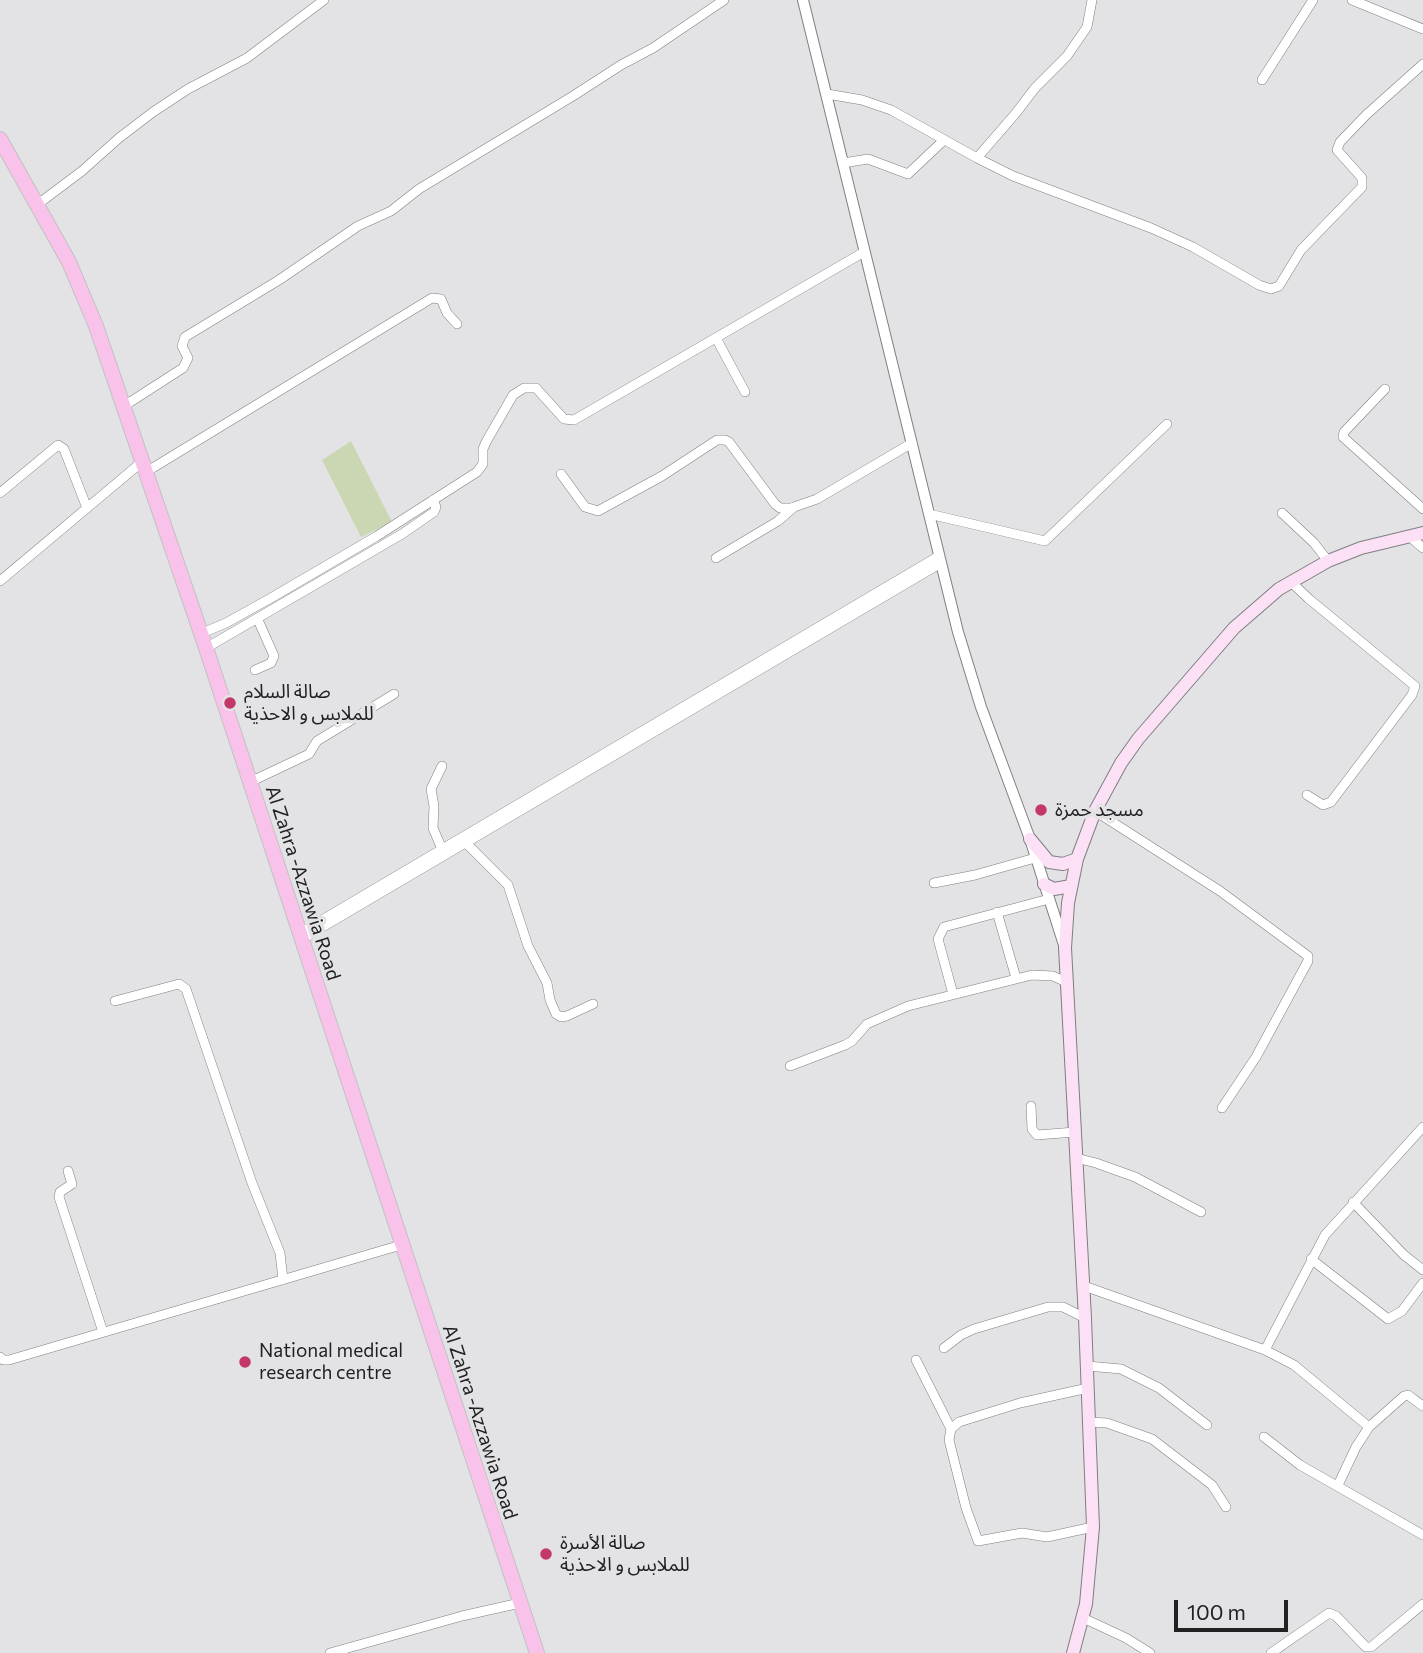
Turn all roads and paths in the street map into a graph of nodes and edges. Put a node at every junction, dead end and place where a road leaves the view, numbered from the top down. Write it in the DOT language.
graph roads {
  1 [pos="324,0"];
  2 [pos="724,0"];
  3 [pos="803,0"];
  4 [pos="1092,0"];
  5 [pos="1313,0"];
  6 [pos="1352,0"];
  7 [pos="1423,29"];
  8 [pos="1423,64"];
  9 [pos="1262,80"];
  10 [pos="827,94"];
  11 [pos="944,139"];
  12 [pos="1,145"];
  13 [pos="977,158"];
  14 [pos="843,163"];
  15 [pos="38,204"];
  16 [pos="864,252"];
  17 [pos="457,324"];
  18 [pos="716,338"];
  19 [pos="1385,389"];
  20 [pos="745,392"];
  21 [pos="124,406"];
  22 [pos="1167,424"];
  23 [pos="912,443"];
  24 [pos="144,466"];
  25 [pos="561,474"];
  26 [pos="0,493"];
  27 [pos="433,500"];
  28 [pos="87,508"];
  29 [pos="791,509"];
  30 [pos="1423,509"];
  31 [pos="1282,513"];
  32 [pos="929,514"];
  33 [pos="1423,533"];
  34 [pos="1409,536"];
  35 [pos="1423,548"];
  36 [pos="716,558"];
  37 [pos="940,560"];
  38 [pos="1328,561"];
  39 [pos="0,580"];
  40 [pos="1290,581"];
  41 [pos="240,616"];
  42 [pos="258,620"];
  43 [pos="247,625"];
  44 [pos="200,634"];
  45 [pos="206,648"];
  46 [pos="255,670"];
  47 [pos="394,694"];
  48 [pos="442,766"];
  49 [pos="250,782"];
  50 [pos="1307,795"];
  51 [pos="1095,811"];
  52 [pos="1030,839"];
  53 [pos="465,842"];
  54 [pos="443,851"];
  55 [pos="1035,858"];
  56 [pos="1077,859"];
  57 [pos="1049,862"];
  58 [pos="934,883"];
  59 [pos="1044,884"];
  60 [pos="1071,885"];
  61 [pos="1049,900"];
  62 [pos="997,912"];
  63 [pos="301,936"];
  64 [pos="1065,948"];
  65 [pos="1016,978"];
  66 [pos="1066,982"];
  67 [pos="953,994"];
  68 [pos="115,1001"];
  69 [pos="593,1003"];
  70 [pos="790,1066"];
  71 [pos="1031,1106"];
  72 [pos="1222,1108"];
  73 [pos="1423,1127"];
  74 [pos="1075,1132"];
  75 [pos="1076,1158"];
  76 [pos="68,1171"];
  77 [pos="1353,1202"];
  78 [pos="1201,1212"];
  79 [pos="401,1245"];
  80 [pos="1311,1259"];
  81 [pos="1423,1270"];
  82 [pos="283,1280"];
  83 [pos="1423,1283"];
  84 [pos="1084,1286"];
  85 [pos="1086,1318"];
  86 [pos="103,1332"];
  87 [pos="944,1349"];
  88 [pos="1265,1350"];
  89 [pos="0,1357"];
  90 [pos="916,1360"];
  91 [pos="1087,1366"];
  92 [pos="1087,1388"];
  93 [pos="1423,1406"];
  94 [pos="1089,1422"];
  95 [pos="1207,1425"];
  96 [pos="1369,1427"];
  97 [pos="951,1429"];
  98 [pos="1264,1437"];
  99 [pos="1338,1485"];
  100 [pos="1226,1507"];
  101 [pos="1093,1527"];
  102 [pos="1423,1535"];
  103 [pos="520,1603"];
  104 [pos="1423,1604"];
  105 [pos="1083,1618"];
  106 [pos="330,1653"];
  107 [pos="537,1653"];
  108 [pos="1073,1653"];
  109 [pos="1150,1653"];
  110 [pos="1271,1653"];
  1 -- 15 [label="street"];
  2 -- 21 [label="street"];
  3 -- 10 [label="street"];
  4 -- 13 [label="street"];
  5 -- 9 [label="street"];
  6 -- 7 [label="street"];
  8 -- 13 [label="street"];
  10 -- 11 [label="street"];
  10 -- 14 [label="street"];
  11 -- 13 [label="street"];
  11 -- 14 [label="street"];
  12 -- 15 [label="main road, Al Zahra -Azzawia Road"];
  14 -- 16 [label="street"];
  15 -- 21 [label="main road, Al Zahra -Azzawia Road"];
  16 -- 18 [label="street"];
  16 -- 23 [label="street"];
  17 -- 24 [label="street"];
  18 -- 20 [label="street"];
  18 -- 27 [label="street"];
  19 -- 30 [label="street"];
  21 -- 24 [label="main road, Al Zahra -Azzawia Road"];
  22 -- 32 [label="street"];
  23 -- 29 [label="street"];
  23 -- 32 [label="street"];
  24 -- 28 [label="street"];
  24 -- 44 [label="main road, Al Zahra -Azzawia Road"];
  25 -- 29 [label="street"];
  26 -- 28 [label="street"];
  27 -- 41 [label="street"];
  27 -- 42 [label="street"];
  28 -- 39 [label="street"];
  29 -- 36 [label="street"];
  31 -- 38 [label="street"];
  32 -- 37 [label="street"];
  33 -- 34 [label="main road"];
  34 -- 35 [label="street"];
  34 -- 38 [label="main road"];
  37 -- 52 [label="street"];
  37 -- 53 [label="street"];
  37 -- 54 [label="street"];
  38 -- 40 [label="main road"];
  40 -- 50 [label="street"];
  40 -- 51 [label="main road"];
  41 -- 43 [label="street"];
  41 -- 44 [label="street"];
  42 -- 43 [label="street"];
  42 -- 46 [label="street"];
  43 -- 45 [label="street"];
  44 -- 45 [label="main road, Al Zahra -Azzawia Road"];
  45 -- 49 [label="main road, Al Zahra -Azzawia Road"];
  47 -- 49 [label="street"];
  48 -- 54 [label="street"];
  49 -- 63 [label="main road, Al Zahra -Azzawia Road"];
  51 -- 56 [label="main road"];
  51 -- 72 [label="street"];
  52 -- 55 [label="street"];
  52 -- 57 [label="main road"];
  53 -- 54 [label="street"];
  53 -- 69 [label="street"];
  54 -- 63 [label="street"];
  55 -- 58 [label="street"];
  55 -- 59 [label="street"];
  56 -- 57 [label="main road"];
  56 -- 60 [label="main road"];
  57 -- 60 [label="main road"];
  59 -- 60 [label="main road"];
  59 -- 61 [label="street"];
  60 -- 64 [label="main road"];
  61 -- 62 [label="street"];
  61 -- 64 [label="street"];
  62 -- 65 [label="street"];
  62 -- 67 [label="street"];
  63 -- 79 [label="main road, Al Zahra -Azzawia Road"];
  64 -- 66 [label="main road"];
  65 -- 66 [label="street"];
  65 -- 67 [label="street"];
  66 -- 74 [label="main road"];
  67 -- 70 [label="street"];
  68 -- 82 [label="street"];
  71 -- 74 [label="street"];
  73 -- 77 [label="street"];
  74 -- 75 [label="main road"];
  75 -- 78 [label="street"];
  75 -- 84 [label="main road"];
  76 -- 86 [label="street"];
  77 -- 80 [label="street"];
  77 -- 81 [label="street"];
  79 -- 82 [label="street"];
  79 -- 103 [label="main road, Al Zahra -Azzawia Road"];
  80 -- 83 [label="street"];
  80 -- 88 [label="street"];
  82 -- 86 [label="street"];
  84 -- 85 [label="main road"];
  84 -- 88 [label="street"];
  85 -- 87 [label="street"];
  85 -- 91 [label="main road"];
  86 -- 89 [label="street"];
  88 -- 96 [label="street"];
  90 -- 97 [label="street"];
  91 -- 92 [label="main road"];
  91 -- 95 [label="street"];
  92 -- 94 [label="main road"];
  92 -- 97 [label="street"];
  93 -- 96 [label="street"];
  94 -- 100 [label="street"];
  94 -- 101 [label="main road"];
  96 -- 99 [label="street"];
  97 -- 101 [label="street"];
  98 -- 99 [label="street"];
  99 -- 102 [label="street"];
  101 -- 105 [label="main road"];
  103 -- 106 [label="street"];
  103 -- 107 [label="main road, Al Zahra -Azzawia Road"];
  104 -- 110 [label="street"];
  105 -- 108 [label="main road"];
  105 -- 109 [label="street"];
}
